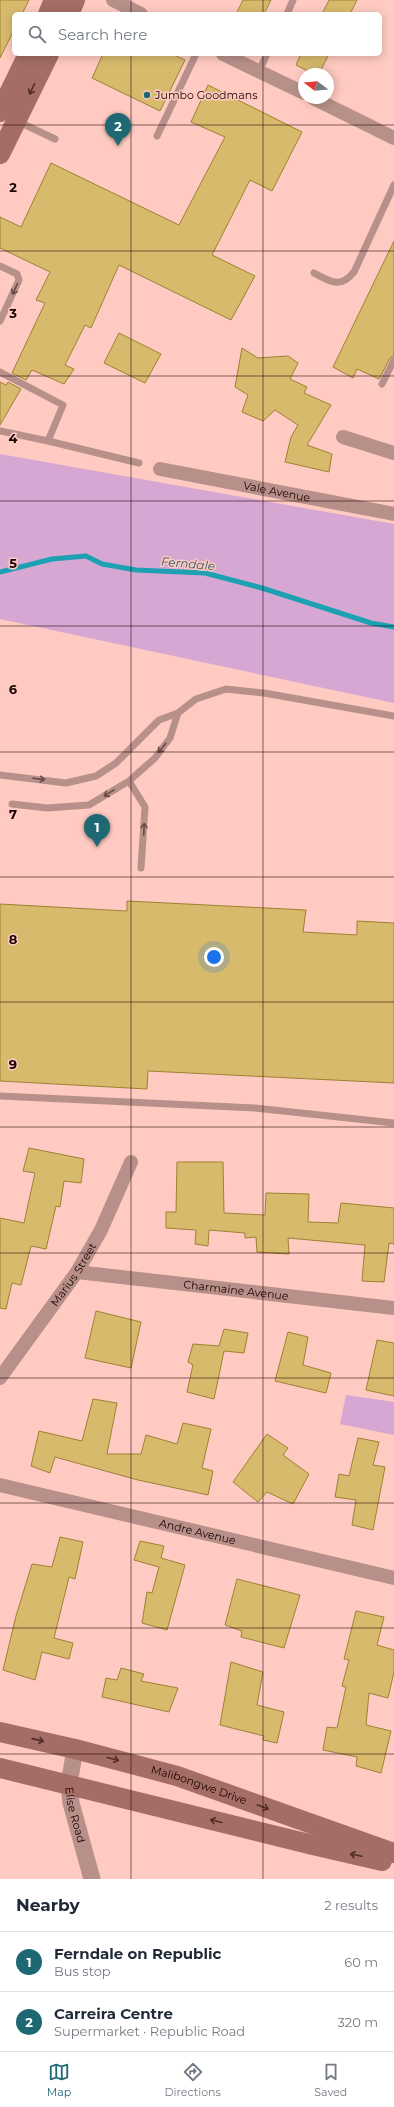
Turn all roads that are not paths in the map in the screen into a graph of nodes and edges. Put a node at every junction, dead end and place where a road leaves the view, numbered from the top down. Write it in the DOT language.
graph roads {
  1 [pos="54,0"];
  2 [pos="75,0"];
  3 [pos="113,0"];
  4 [pos="293,0"];
  5 [pos="49,12"];
  6 [pos="70,12"];
  7 [pos="137,12"];
  8 [pos="288,12"];
  9 [pos="27,56"];
  10 [pos="48,56"];
  11 [pos="195,56"];
  12 [pos="227,56"];
  13 [pos="266,56"];
  14 [pos="259,71"];
  15 [pos="298,90"];
  16 [pos="325,104"];
  17 [pos="8,116"];
  18 [pos="157,136"];
  19 [pos="394,138"];
  20 [pos="56,139"];
  21 [pos="0,154"];
  22 [pos="394,185"];
  23 [pos="0,266"];
  24 [pos="314,273"];
  25 [pos="0,320"];
  26 [pos="394,360"];
  27 [pos="0,372"];
  28 [pos="382,384"];
  29 [pos="0,431"];
  30 [pos="343,437"];
  31 [pos="48,441"];
  32 [pos="394,453"];
  33 [pos="140,463"];
  34 [pos="160,469"];
  35 [pos="394,514"];
  36 [pos="178,713"];
  37 [pos="394,716"];
  38 [pos="0,775"];
  39 [pos="129,781"];
  40 [pos="12,804"];
  41 [pos="141,868"];
  42 [pos="0,1096"];
  43 [pos="394,1123"];
  44 [pos="131,1162"];
  45 [pos="77,1272"];
  46 [pos="394,1308"];
  47 [pos="0,1378"];
  48 [pos="0,1485"];
  49 [pos="394,1578"];
  50 [pos="0,1732"];
  51 [pos="75,1749"];
  52 [pos="0,1768"];
  53 [pos="69,1784"];
  54 [pos="394,1853"];
  55 [pos="394,1863"];
  56 [pos="92,1879"];
  1 -- 5 [label="main road"];
  2 -- 6 [label="main road"];
  3 -- 7 [label="street"];
  4 -- 8 [label="lane"];
  9 -- 17 [label="main road"];
  10 -- 17 [label="main road, one-way"];
  11 -- 18 [label="lane"];
  12 -- 14 [label="street"];
  13 -- 14 [label="lane"];
  14 -- 15 [label="street"];
  16 -- 19 [label="street"];
  17 -- 20 [label="lane"];
  17 -- 21 [label="main road"];
  22 -- 24 [label="lane"];
  23 -- 25 [label="lane, one-way"];
  26 -- 28 [label="lane"];
  27 -- 31 [label="lane"];
  29 -- 31 [label="lane"];
  30 -- 32 [label="street"];
  31 -- 33 [label="lane"];
  34 -- 35 [label="street, Vale Avenue"];
  36 -- 37 [label="lane"];
  38 -- 36 [label="lane, one-way"];
  36 -- 39 [label="lane, one-way"];
  39 -- 40 [label="lane, one-way"];
  41 -- 39 [label="lane, one-way"];
  42 -- 43 [label="lane"];
  44 -- 45 [label="street, Marius Street"];
  45 -- 46 [label="street, Charmaine Avenue"];
  45 -- 47 [label="street, Marius Street"];
  48 -- 49 [label="street, Andre Avenue"];
  50 -- 51 [label="main road, Malibongwe Drive, one-way"];
  51 -- 53 [label="street, Elise Road"];
  51 -- 54 [label="main road, Malibongwe Drive, one-way"];
  52 -- 53 [label="main road"];
  55 -- 53 [label="main road, one-way"];
  53 -- 56 [label="street, Elise Road"];
}
